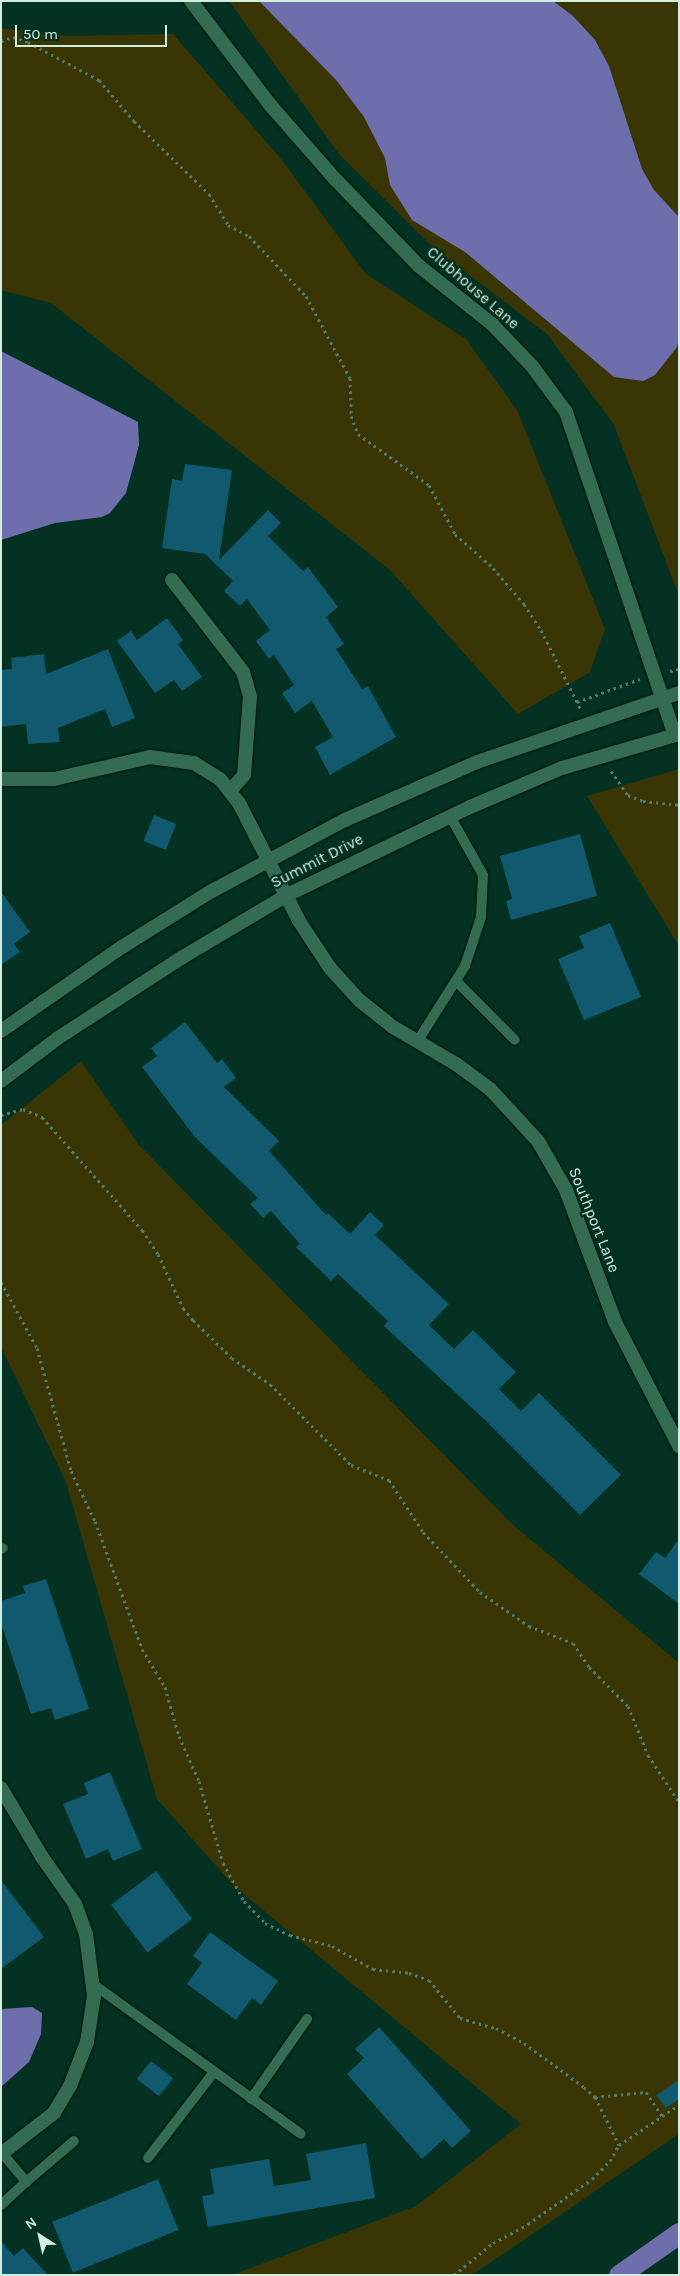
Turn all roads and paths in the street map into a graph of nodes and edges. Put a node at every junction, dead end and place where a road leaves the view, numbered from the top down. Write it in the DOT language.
graph roads {
  1 [pos="191,1"];
  2 [pos="1,41"];
  3 [pos="172,580"];
  4 [pos="679,669"];
  5 [pos="655,675"];
  6 [pos="679,693"];
  7 [pos="663,698"];
  8 [pos="577,702"];
  9 [pos="587,723"];
  10 [pos="677,735"];
  11 [pos="603,756"];
  12 [pos="1,779"];
  13 [pos="231,790"];
  14 [pos="679,805"];
  15 [pos="450,816"];
  16 [pos="269,858"];
  17 [pos="287,895"];
  18 [pos="456,981"];
  19 [pos="1,1031"];
  20 [pos="515,1040"];
  21 [pos="417,1042"];
  22 [pos="1,1081"];
  23 [pos="1,1115"];
  24 [pos="1,1282"];
  25 [pos="679,1446"];
  26 [pos="1,1788"];
  27 [pos="679,1802"];
  28 [pos="93,1984"];
  29 [pos="307,2019"];
  30 [pos="214,2072"];
  31 [pos="251,2098"];
  32 [pos="595,2098"];
  33 [pos="679,2105"];
  34 [pos="662,2116"];
  35 [pos="301,2134"];
  36 [pos="74,2140"];
  37 [pos="619,2145"];
  38 [pos="2,2154"];
  39 [pos="148,2158"];
  40 [pos="26,2182"];
  41 [pos="1,2205"];
  42 [pos="454,2275"];
  1 -- 5 [label="street, Clubhouse Lane"];
  2 -- 8 [label="path"];
  3 -- 13 [label="street"];
  4 -- 5 [label="path"];
  5 -- 7 [label="street, Clubhouse Lane"];
  5 -- 8 [label="path"];
  6 -- 7 [label="street, Summit Drive"];
  7 -- 9 [label="street, Summit Drive"];
  7 -- 10 [label="street, Clubhouse Lane"];
  8 -- 9 [label="path"];
  9 -- 16 [label="street, Summit Drive"];
  10 -- 11 [label="street, Summit Drive"];
  11 -- 14 [label="path"];
  11 -- 15 [label="street, Summit Drive"];
  12 -- 13 [label="street, Southport Lane"];
  13 -- 16 [label="street, Southport Lane"];
  15 -- 17 [label="street, Summit Drive"];
  15 -- 18 [label="lane"];
  16 -- 17 [label="street, Southport Lane"];
  16 -- 19 [label="street, Summit Drive"];
  17 -- 21 [label="street, Southport Lane"];
  17 -- 22 [label="street, Summit Drive"];
  18 -- 20 [label="lane"];
  18 -- 21 [label="lane"];
  21 -- 25 [label="street, Southport Lane"];
  23 -- 27 [label="path"];
  24 -- 32 [label="path"];
  26 -- 28 [label="street"];
  28 -- 30 [label="lane"];
  28 -- 38 [label="street"];
  29 -- 31 [label="lane"];
  30 -- 31 [label="lane"];
  30 -- 39 [label="lane"];
  31 -- 35 [label="lane"];
  32 -- 34 [label="path"];
  32 -- 37 [label="path"];
  33 -- 34 [label="path"];
  34 -- 37 [label="path"];
  36 -- 40 [label="lane"];
  37 -- 42 [label="path"];
  38 -- 40 [label="lane"];
  40 -- 41 [label="lane"];
}
